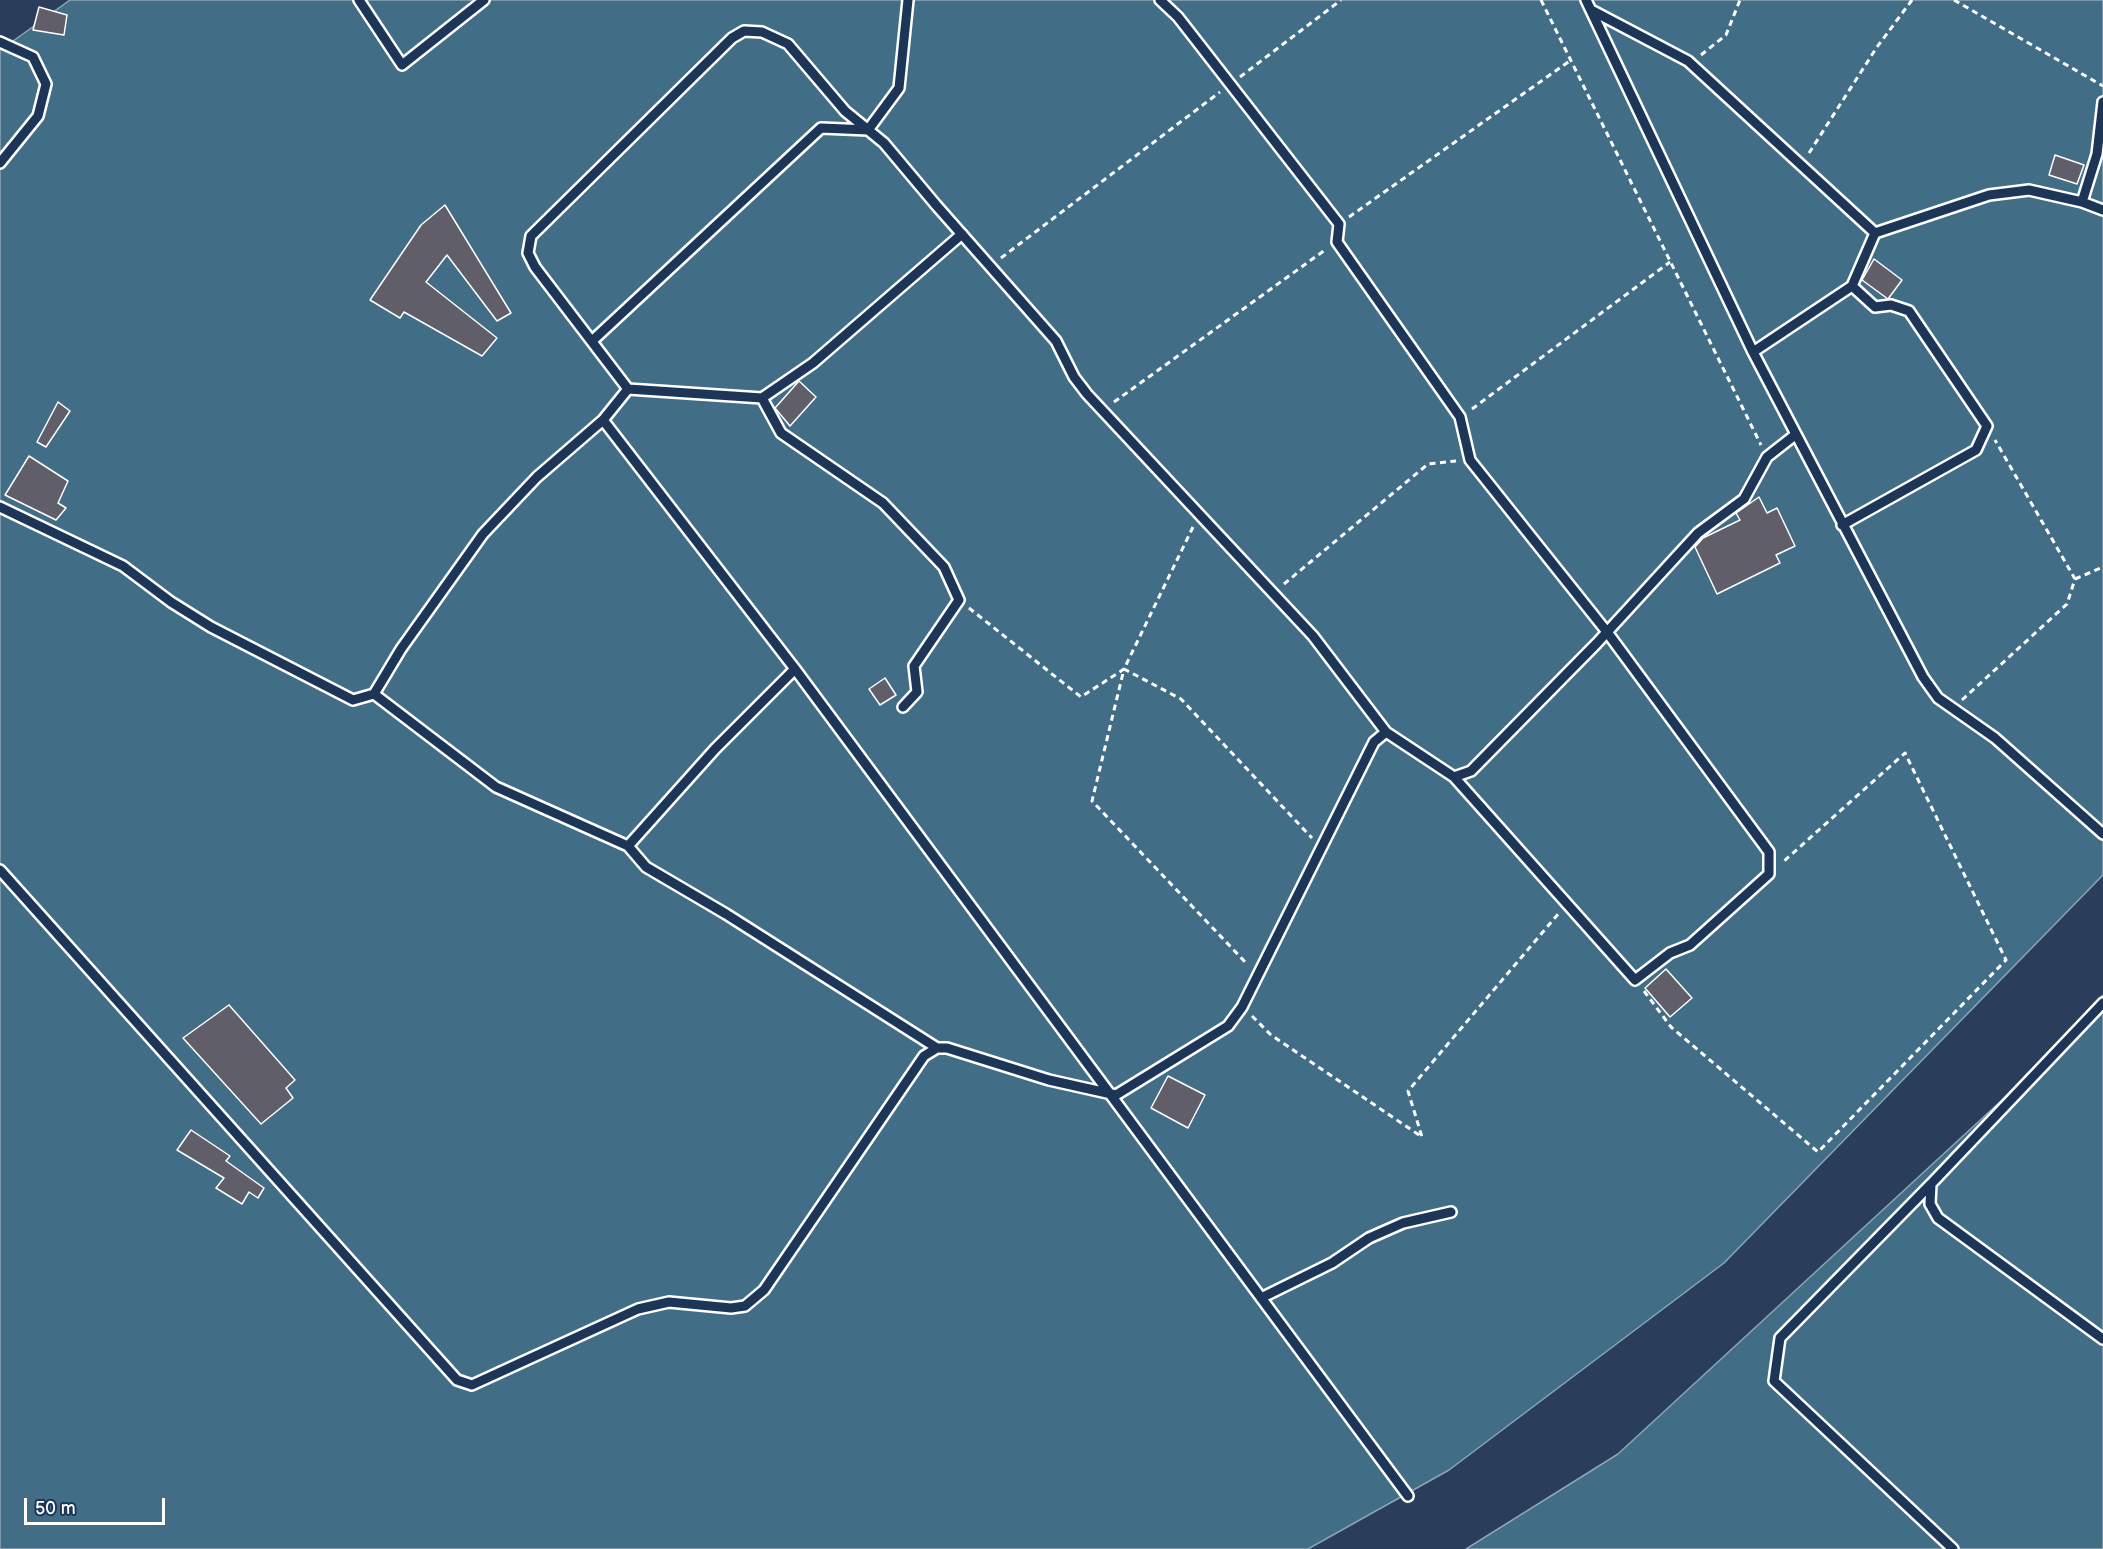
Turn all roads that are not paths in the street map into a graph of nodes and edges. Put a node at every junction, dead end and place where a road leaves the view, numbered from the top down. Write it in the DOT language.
graph roads {
  1 [pos="359,0"];
  2 [pos="484,0"];
  3 [pos="908,0"];
  4 [pos="1160,0"];
  5 [pos="1586,0"];
  6 [pos="1593,11"];
  7 [pos="0,42"];
  8 [pos="2103,102"];
  9 [pos="868,130"];
  10 [pos="0,164"];
  11 [pos="2082,202"];
  12 [pos="2103,210"];
  13 [pos="1875,233"];
  14 [pos="962,234"];
  15 [pos="1852,286"];
  16 [pos="592,341"];
  17 [pos="1753,352"];
  18 [pos="628,388"];
  19 [pos="762,398"];
  20 [pos="603,420"];
  21 [pos="1795,435"];
  22 [pos="0,507"];
  23 [pos="1842,525"];
  24 [pos="1607,632"];
  25 [pos="795,669"];
  26 [pos="374,694"];
  27 [pos="903,707"];
  28 [pos="1386,732"];
  29 [pos="1454,777"];
  30 [pos="2103,834"];
  31 [pos="628,846"];
  32 [pos="0,870"];
  33 [pos="2103,1003"];
  34 [pos="937,1048"];
  35 [pos="1109,1093"];
  36 [pos="1931,1184"];
  37 [pos="1451,1212"];
  38 [pos="1261,1298"];
  39 [pos="2103,1339"];
  40 [pos="1408,1497"];
  41 [pos="1953,1549"];
  1 -- 2 [label="lane"];
  3 -- 9 [label="lane"];
  4 -- 24 [label="lane"];
  5 -- 6 [label="lane"];
  6 -- 13 [label="lane"];
  6 -- 17 [label="lane"];
  7 -- 10 [label="lane"];
  8 -- 11 [label="lane"];
  9 -- 14 [label="lane"];
  9 -- 16 [label="lane"];
  9 -- 16 [label="lane"];
  11 -- 12 [label="lane"];
  11 -- 13 [label="lane"];
  13 -- 15 [label="lane"];
  14 -- 19 [label="lane"];
  14 -- 28 [label="lane"];
  15 -- 17 [label="lane"];
  15 -- 23 [label="lane"];
  16 -- 18 [label="lane"];
  17 -- 21 [label="lane"];
  18 -- 19 [label="lane"];
  18 -- 20 [label="lane"];
  19 -- 27 [label="lane"];
  20 -- 25 [label="lane"];
  20 -- 26 [label="lane"];
  21 -- 23 [label="lane"];
  21 -- 24 [label="lane"];
  22 -- 26 [label="lane"];
  23 -- 30 [label="lane"];
  24 -- 29 [label="lane"];
  24 -- 29 [label="lane"];
  25 -- 31 [label="lane"];
  25 -- 35 [label="lane"];
  26 -- 31 [label="lane"];
  28 -- 29 [label="lane"];
  28 -- 35 [label="lane"];
  31 -- 34 [label="lane"];
  32 -- 34 [label="lane"];
  33 -- 36 [label="lane"];
  34 -- 35 [label="lane"];
  35 -- 38 [label="lane"];
  36 -- 39 [label="lane"];
  36 -- 41 [label="lane"];
  37 -- 38 [label="lane"];
  38 -- 40 [label="lane"];
}
